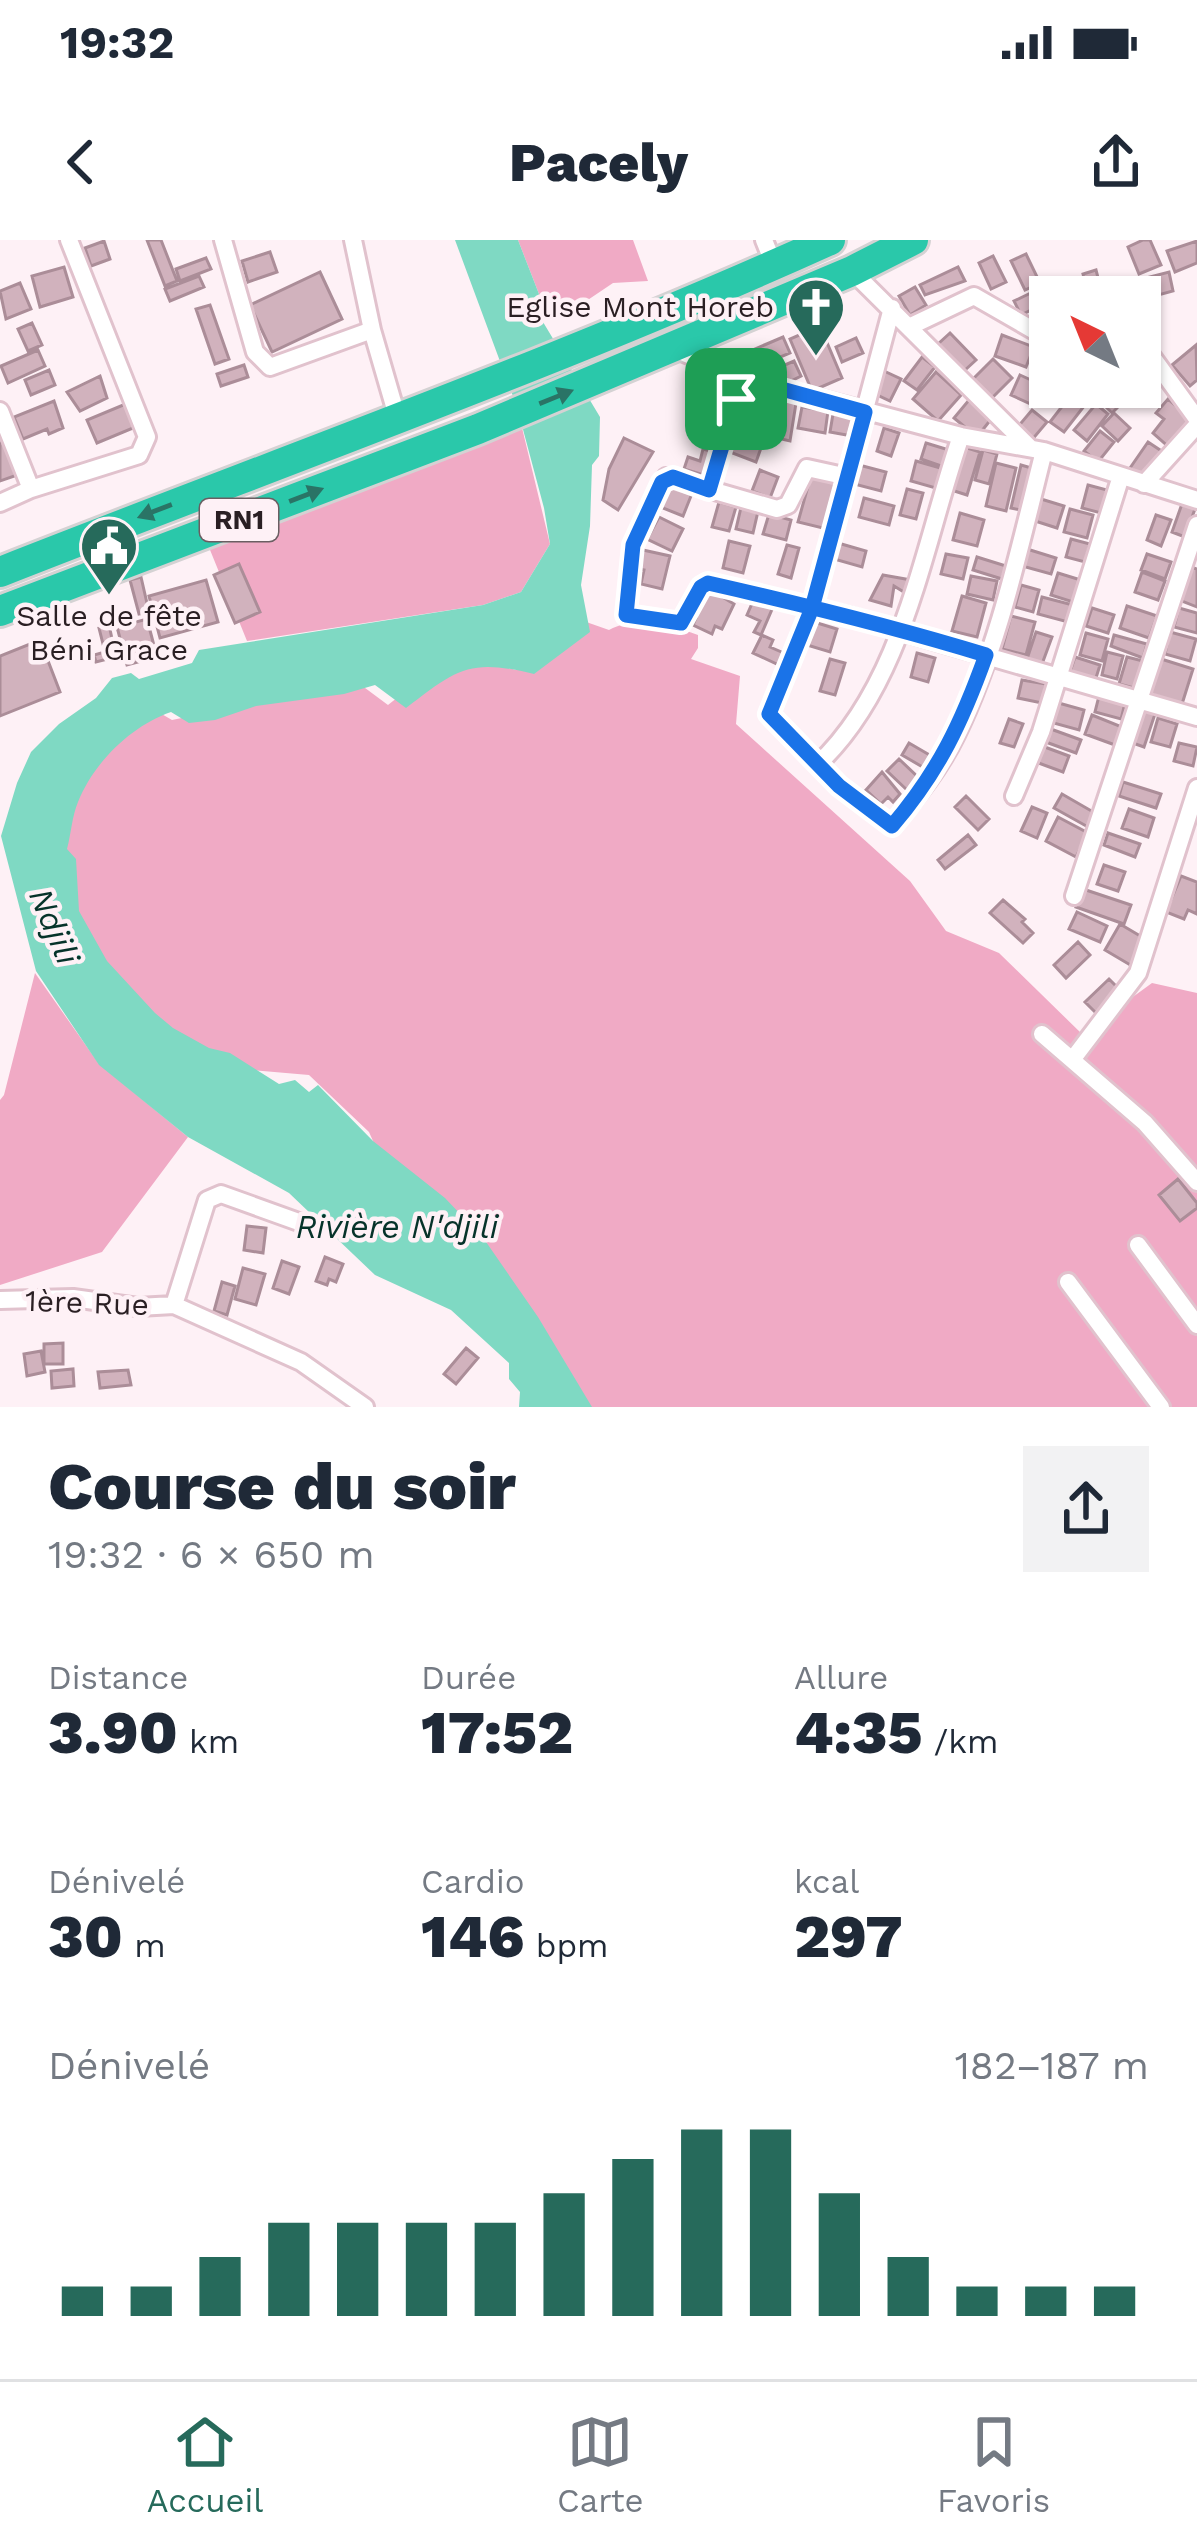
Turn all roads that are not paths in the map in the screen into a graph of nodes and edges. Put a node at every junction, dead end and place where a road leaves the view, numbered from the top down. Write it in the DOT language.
graph roads {
  1 [pos="69,240"];
  2 [pos="223,240"];
  3 [pos="353,240"];
  4 [pos="830,240"];
  5 [pos="914,240"];
  6 [pos="769,253"];
  7 [pos="852,271"];
  8 [pos="892,308"];
  9 [pos="910,326"];
  10 [pos="1029,328"];
  11 [pos="372,330"];
  12 [pos="670,347"];
  13 [pos="1161,370"];
  14 [pos="742,378"];
  15 [pos="0,411"];
  16 [pos="865,412"];
  17 [pos="398,416"];
  18 [pos="1197,422"];
  19 [pos="961,436"];
  20 [pos="1037,449"];
  21 [pos="1121,476"];
  22 [pos="848,477"];
  23 [pos="1144,484"];
  24 [pos="31,489"];
  25 [pos="709,490"];
  26 [pos="1197,500"];
  27 [pos="0,503"];
  28 [pos="1197,525"];
  29 [pos="0,572"];
  30 [pos="812,608"];
  31 [pos="0,611"];
  32 [pos="898,631"];
  33 [pos="986,655"];
  34 [pos="1058,677"];
  35 [pos="1139,700"];
  36 [pos="1197,717"];
  37 [pos="818,764"];
  38 [pos="1197,788"];
  39 [pos="1014,796"];
  40 [pos="1074,896"];
  41 [pos="1042,1034"];
  42 [pos="1072,1060"];
  43 [pos="1197,1182"];
  44 [pos="307,1225"];
  45 [pos="1138,1245"];
  46 [pos="1068,1282"];
  47 [pos="0,1300"];
  48 [pos="174,1305"];
  49 [pos="1197,1325"];
  50 [pos="364,1407"];
  51 [pos="1161,1407"];
  1 -- 24 [label="street"];
  2 -- 11 [label="street"];
  3 -- 11 [label="street"];
  4 -- 6 [label="highway, RN1"];
  5 -- 7 [label="highway, RN1"];
  6 -- 17 [label="highway, RN1"];
  7 -- 8 [label="street"];
  7 -- 12 [label="highway, RN1"];
  8 -- 9 [label="street"];
  8 -- 16 [label="street"];
  9 -- 10 [label="street"];
  9 -- 20 [label="street"];
  11 -- 17 [label="street"];
  12 -- 14 [label="street"];
  31 -- 12 [label="highway, RN1, one-way"];
  13 -- 18 [label="street"];
  14 -- 16 [label="street"];
  14 -- 25 [label="street"];
  15 -- 24 [label="street"];
  16 -- 19 [label="street"];
  16 -- 22 [label="street"];
  17 -- 29 [label="highway, RN1, one-way"];
  18 -- 23 [label="street"];
  19 -- 20 [label="street"];
  19 -- 32 [label="street"];
  20 -- 21 [label="street"];
  20 -- 33 [label="street"];
  21 -- 23 [label="street"];
  21 -- 34 [label="street"];
  22 -- 25 [label="street"];
  22 -- 30 [label="street"];
  23 -- 26 [label="street"];
  24 -- 27 [label="street"];
  25 -- 30 [label="street"];
  28 -- 35 [label="street"];
  30 -- 32 [label="street"];
  30 -- 37 [label="street"];
  32 -- 33 [label="street"];
  32 -- 37 [label="street"];
  33 -- 34 [label="street"];
  33 -- 37 [label="street"];
  34 -- 35 [label="street"];
  34 -- 39 [label="street"];
  35 -- 36 [label="street"];
  35 -- 40 [label="street"];
  38 -- 42 [label="street"];
  41 -- 42 [label="street"];
  42 -- 43 [label="street"];
  44 -- 48 [label="street"];
  45 -- 49 [label="street"];
  46 -- 51 [label="street"];
  47 -- 48 [label="street, 1ère Rue"];
  48 -- 50 [label="street"];
}
